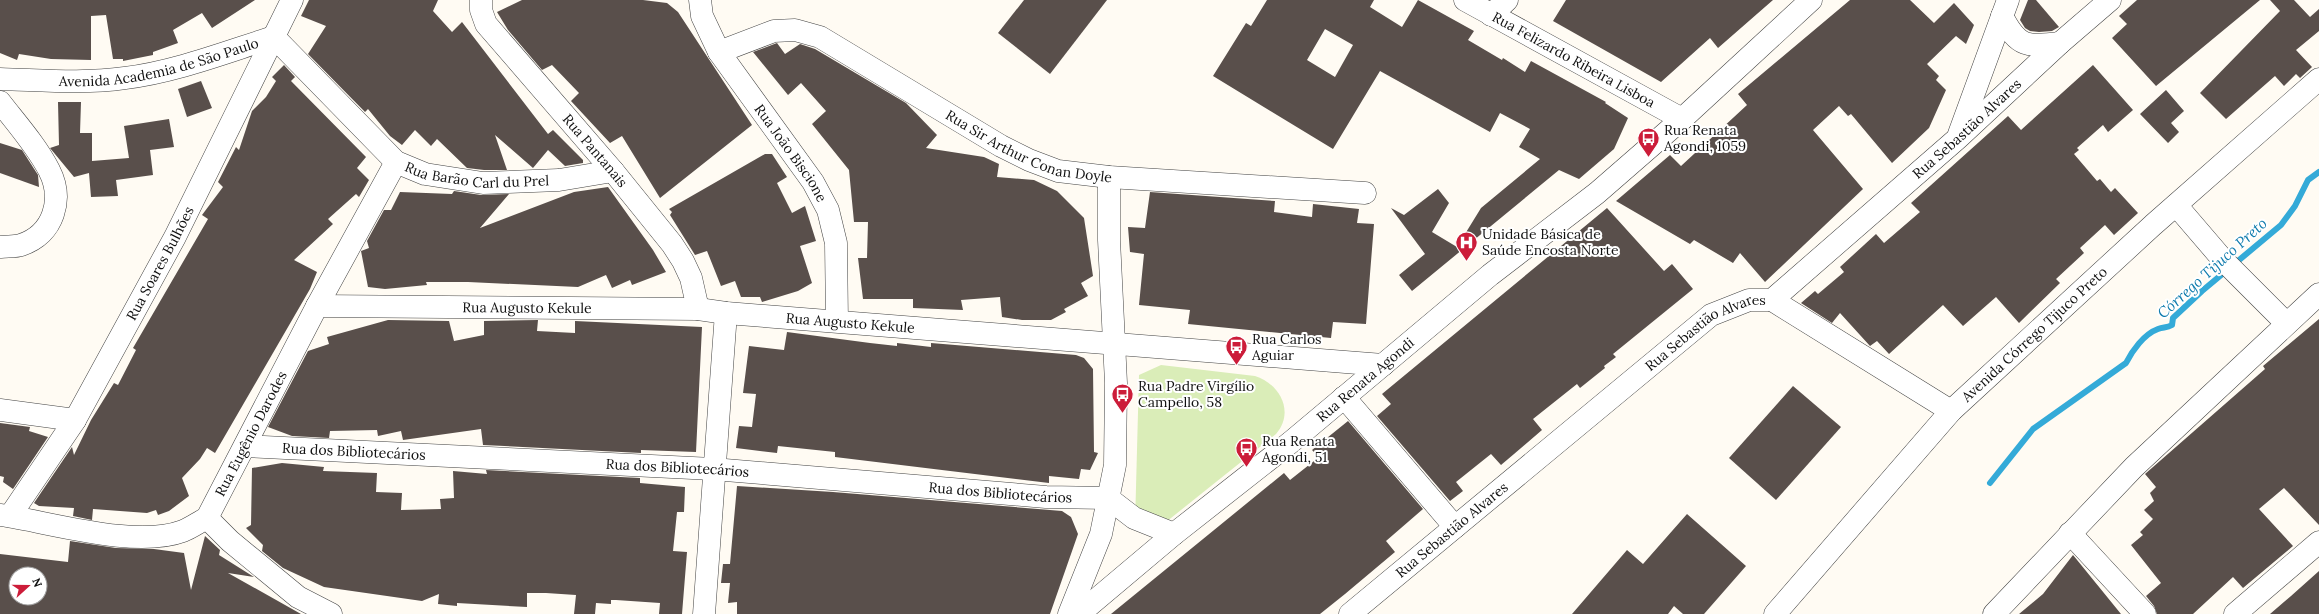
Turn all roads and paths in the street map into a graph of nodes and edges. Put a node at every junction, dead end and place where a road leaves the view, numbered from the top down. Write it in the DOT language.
graph roads {
  1 [pos="292,0"];
  2 [pos="481,0"];
  3 [pos="700,0"];
  4 [pos="1465,0"];
  5 [pos="1508,0"];
  6 [pos="1811,0"];
  7 [pos="2110,0"];
  8 [pos="2005,8"];
  9 [pos="1491,15"];
  10 [pos="274,37"];
  11 [pos="2060,43"];
  12 [pos="718,52"];
  13 [pos="0,78"];
  14 [pos="2319,79"];
  15 [pos="0,102"];
  16 [pos="1682,119"];
  17 [pos="1958,138"];
  18 [pos="396,162"];
  19 [pos="613,170"];
  20 [pos="1109,177"];
  21 [pos="1366,194"];
  22 [pos="2176,205"];
  23 [pos="0,247"];
  24 [pos="2319,294"];
  25 [pos="1772,300"];
  26 [pos="317,306"];
  27 [pos="698,309"];
  28 [pos="726,313"];
  29 [pos="837,321"];
  30 [pos="2286,323"];
  31 [pos="1114,342"];
  32 [pos="1383,365"];
  33 [pos="1344,397"];
  34 [pos="0,410"];
  35 [pos="1951,411"];
  36 [pos="75,420"];
  37 [pos="245,446"];
  38 [pos="713,470"];
  39 [pos="1108,498"];
  40 [pos="5,516"];
  41 [pos="207,518"];
  42 [pos="1455,528"];
  43 [pos="2070,533"];
  44 [pos="1174,534"];
  45 [pos="2319,542"];
  46 [pos="331,614"];
  47 [pos="704,614"];
  48 [pos="1069,614"];
  49 [pos="1079,614"];
  50 [pos="1350,614"];
  51 [pos="1775,614"];
  52 [pos="1994,614"];
  53 [pos="2145,614"];
  54 [pos="2235,614"];
  1 -- 10 [label="street, Avenida Academia de São Paulo"];
  2 -- 19 [label="street, Rua Pantanais"];
  3 -- 12 [label="street, Rua João Biscione"];
  4 -- 9 [label="street, Rua Felizardo Ribeira Lisboa"];
  5 -- 9 [label="street"];
  6 -- 16 [label="street, Rua Renata Agondi"];
  7 -- 11 [label="street, Rua Sebastião Alvares"];
  8 -- 11 [label="street"];
  8 -- 17 [label="street"];
  9 -- 16 [label="street, Rua Felizardo Ribeira Lisboa"];
  10 -- 13 [label="street, Avenida Academia de São Paulo"];
  10 -- 18 [label="street, Rua Barão Carl du Prel"];
  10 -- 36 [label="street, Rua Soares Bulhões"];
  11 -- 17 [label="street, Rua Sebastião Alvares"];
  12 -- 20 [label="street, Rua Sir Arthur Conan Doyle"];
  12 -- 29 [label="street, Rua João Biscione"];
  14 -- 22 [label="street, Avenida Córrego Tijuco Preto"];
  15 -- 23 [label="street"];
  16 -- 32 [label="street, Rua Renata Agondi"];
  17 -- 25 [label="street, Rua Sebastião Alvares"];
  18 -- 19 [label="street, Rua Barão Carl du Prel"];
  18 -- 26 [label="street, Rua Eugênio Darodes"];
  19 -- 27 [label="street, Rua Pantanais"];
  20 -- 21 [label="street, Rua Sir Arthur Conan Doyle"];
  20 -- 31 [label="street"];
  22 -- 30 [label="street"];
  22 -- 35 [label="street, Avenida Córrego Tijuco Preto"];
  24 -- 30 [label="street"];
  25 -- 35 [label="street"];
  25 -- 42 [label="street, Rua Sebastião Alvares"];
  26 -- 27 [label="street, Rua Augusto Kekule"];
  26 -- 37 [label="street, Rua Eugênio Darodes"];
  27 -- 28 [label="street, Rua Augusto Kekule"];
  28 -- 29 [label="street, Rua Augusto Kekule"];
  28 -- 38 [label="street"];
  29 -- 31 [label="street, Rua Augusto Kekule"];
  30 -- 43 [label="street"];
  31 -- 32 [label="street, Rua Augusto Kekule"];
  31 -- 39 [label="street"];
  32 -- 33 [label="street, Rua Renata Agondi"];
  33 -- 42 [label="street"];
  33 -- 44 [label="street, Rua Renata Agondi"];
  34 -- 36 [label="street"];
  35 -- 51 [label="street, Avenida Córrego Tijuco Preto"];
  36 -- 40 [label="street, Rua Soares Bulhões"];
  37 -- 38 [label="street, Rua dos Bibliotecários"];
  37 -- 41 [label="street, Rua Eugênio Darodes"];
  38 -- 39 [label="street, Rua dos Bibliotecários"];
  38 -- 47 [label="street"];
  39 -- 44 [label="street"];
  39 -- 48 [label="street"];
  40 -- 41 [label="street"];
  41 -- 46 [label="street"];
  42 -- 50 [label="street, Rua Sebastião Alvares"];
  43 -- 52 [label="street"];
  43 -- 53 [label="street"];
  44 -- 49 [label="street, Rua Renata Agondi"];
  45 -- 54 [label="street"];
}
